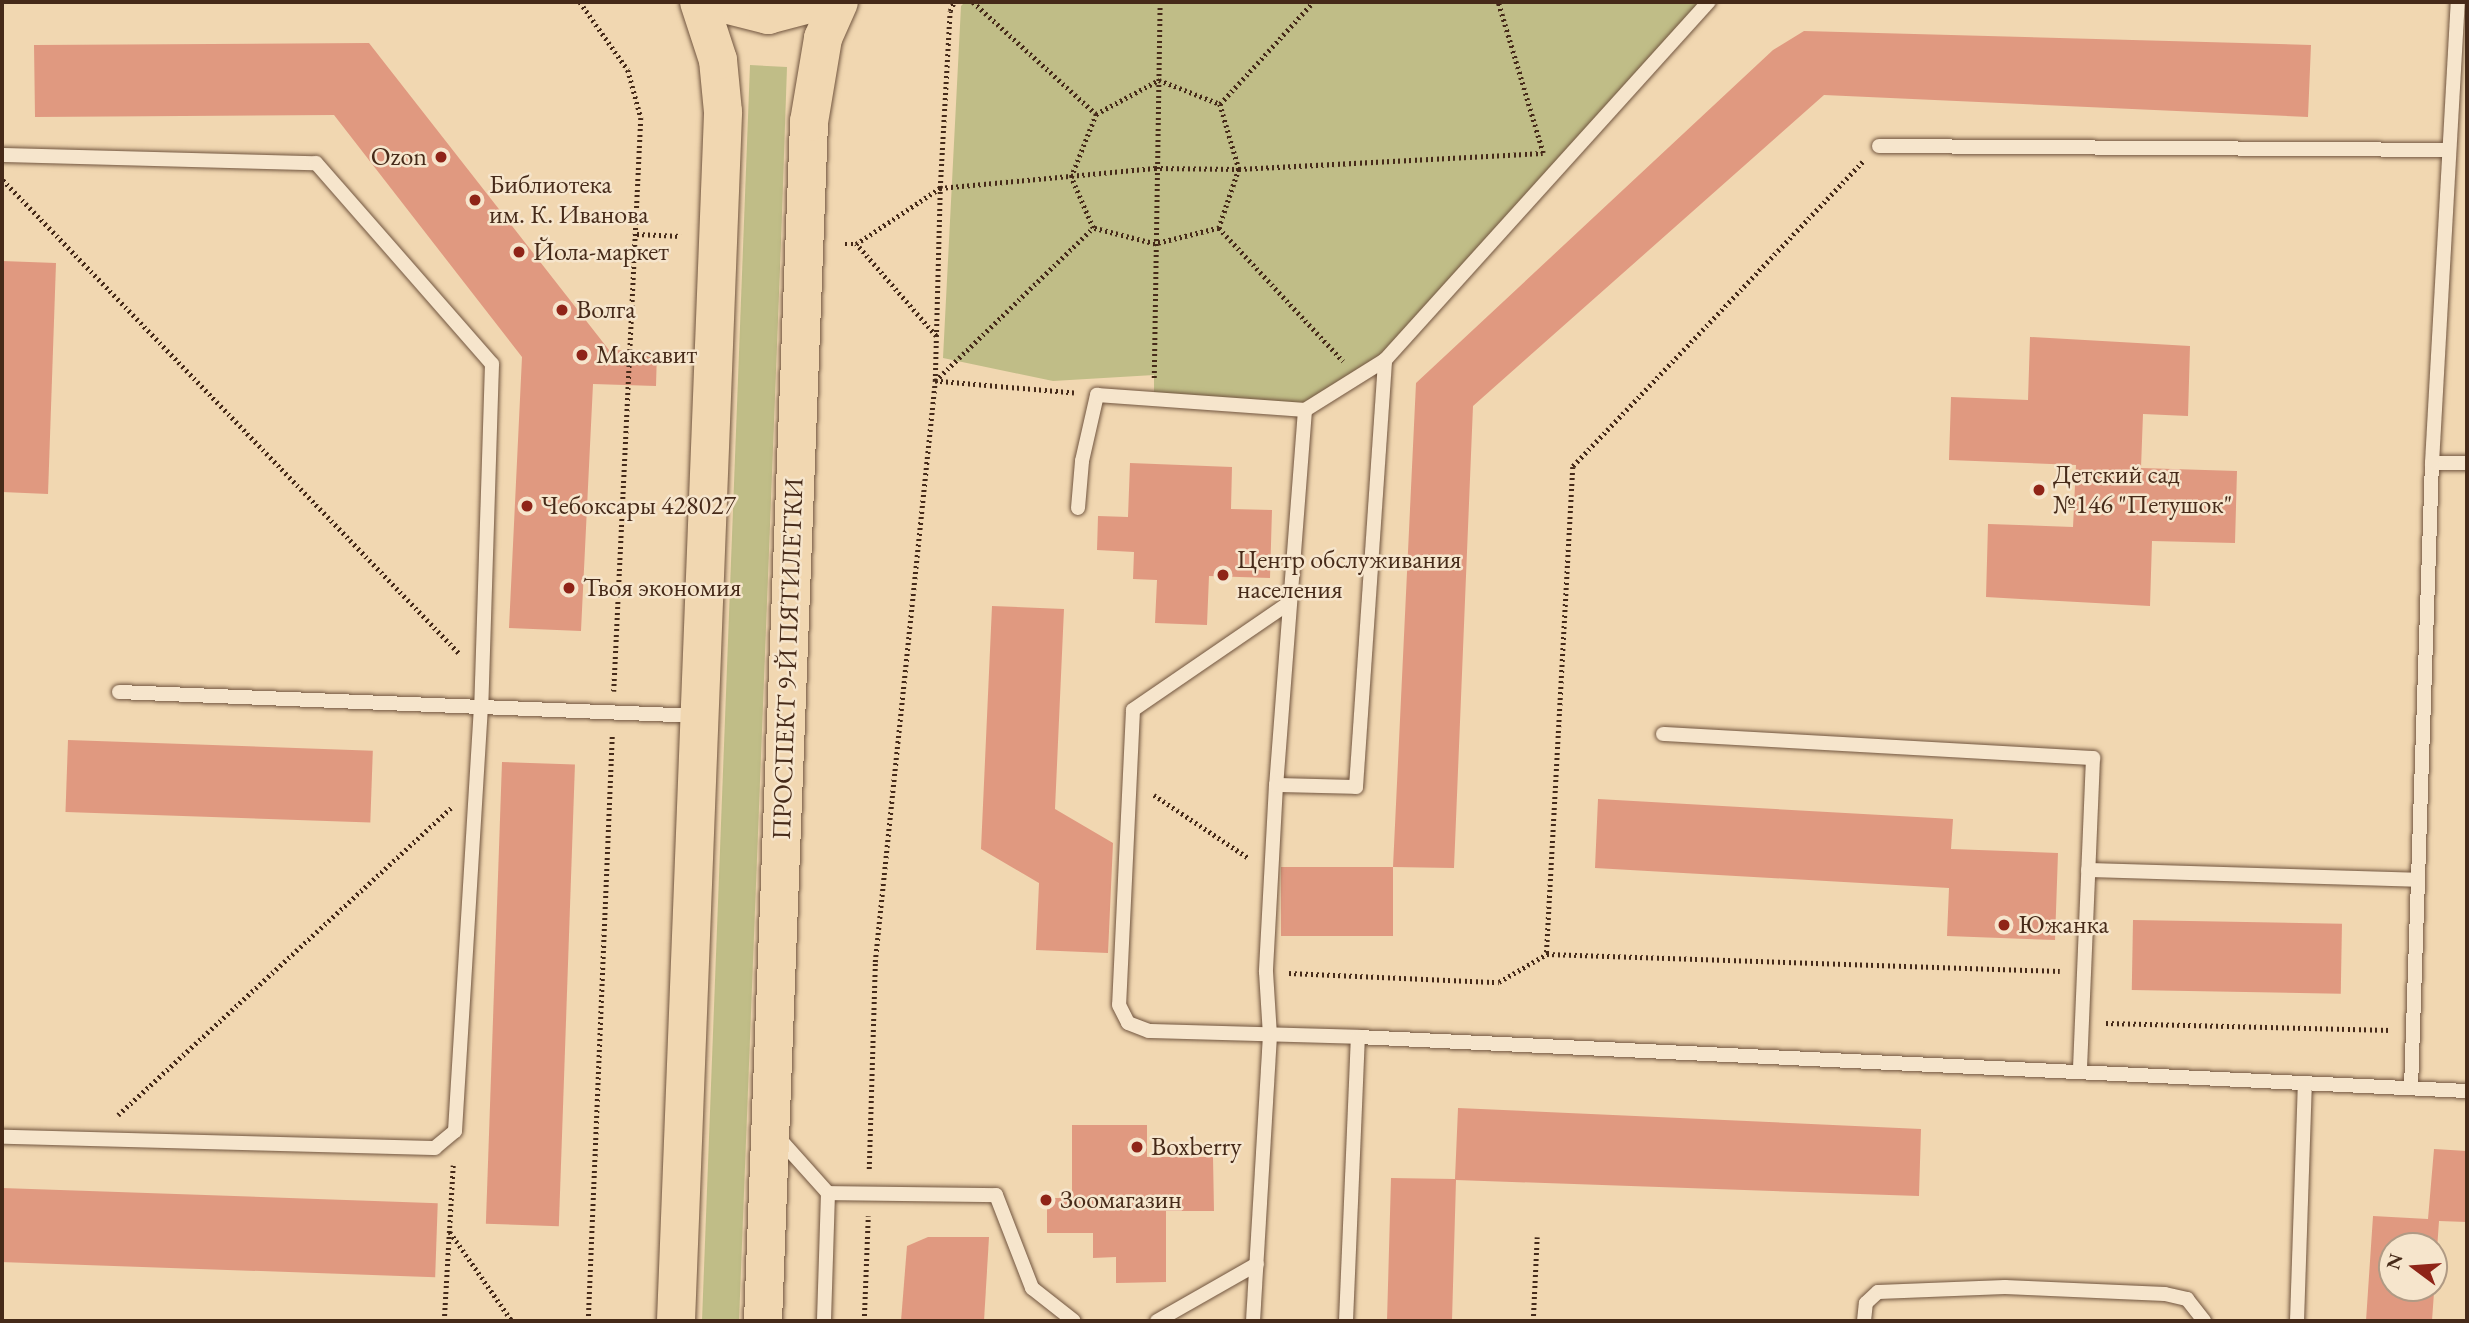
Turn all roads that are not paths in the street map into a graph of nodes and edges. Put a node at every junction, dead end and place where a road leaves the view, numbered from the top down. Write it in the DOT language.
graph roads {
  1 [pos="699,2"];
  2 [pos="717,2"];
  3 [pos="817,2"];
  4 [pos="839,2"];
  5 [pos="1709,2"];
  6 [pos="2458,2"];
  7 [pos="1879,146"];
  8 [pos="2446,150"];
  9 [pos="2,155"];
  10 [pos="1385,360"];
  11 [pos="1305,410"];
  12 [pos="2432,463"];
  13 [pos="2467,463"];
  14 [pos="1078,508"];
  15 [pos="1289,603"];
  16 [pos="119,692"];
  17 [pos="481,706"];
  18 [pos="700,716"];
  19 [pos="1662,734"];
  20 [pos="1276,785"];
  21 [pos="2088,870"];
  22 [pos="2418,880"];
  23 [pos="1270,1035"];
  24 [pos="1358,1037"];
  25 [pos="2080,1070"];
  26 [pos="2305,1085"];
  27 [pos="2411,1088"];
  28 [pos="2467,1091"];
  29 [pos="771,1129"];
  30 [pos="2,1137"];
  31 [pos="828,1193"];
  32 [pos="1257,1264"];
  33 [pos="676,1321"];
  34 [pos="763,1321"];
  35 [pos="824,1321"];
  36 [pos="1074,1321"];
  37 [pos="1157,1321"];
  38 [pos="1253,1321"];
  39 [pos="1346,1321"];
  40 [pos="1864,1321"];
  41 [pos="2204,1321"];
  42 [pos="2297,1321"];
  1 -- 18 [label="main road"];
  2 -- 3 [label="main road"];
  4 -- 29 [label="main road, ПРОСПЕКТ 9-Й ПЯТИЛЕТКИ"];
  5 -- 10 [label="lane"];
  6 -- 8 [label="lane"];
  7 -- 8 [label="lane"];
  8 -- 12 [label="lane"];
  9 -- 17 [label="lane"];
  10 -- 11 [label="lane"];
  10 -- 20 [label="lane"];
  11 -- 14 [label="lane"];
  11 -- 15 [label="lane"];
  12 -- 13 [label="lane"];
  12 -- 22 [label="lane"];
  15 -- 20 [label="lane"];
  15 -- 23 [label="lane"];
  16 -- 17 [label="lane"];
  17 -- 18 [label="lane"];
  17 -- 30 [label="lane"];
  18 -- 33 [label="main road"];
  19 -- 21 [label="lane"];
  20 -- 23 [label="lane"];
  21 -- 22 [label="lane"];
  21 -- 25 [label="lane"];
  22 -- 27 [label="lane"];
  23 -- 24 [label="lane"];
  23 -- 32 [label="lane"];
  24 -- 25 [label="lane"];
  24 -- 39 [label="lane"];
  25 -- 26 [label="lane"];
  26 -- 27 [label="lane"];
  26 -- 42 [label="lane"];
  27 -- 28 [label="lane"];
  29 -- 31 [label="lane"];
  29 -- 34 [label="main road, ПРОСПЕКТ 9-Й ПЯТИЛЕТКИ"];
  31 -- 35 [label="lane"];
  31 -- 36 [label="lane"];
  32 -- 37 [label="lane"];
  32 -- 38 [label="lane"];
  40 -- 41 [label="lane"];
}
